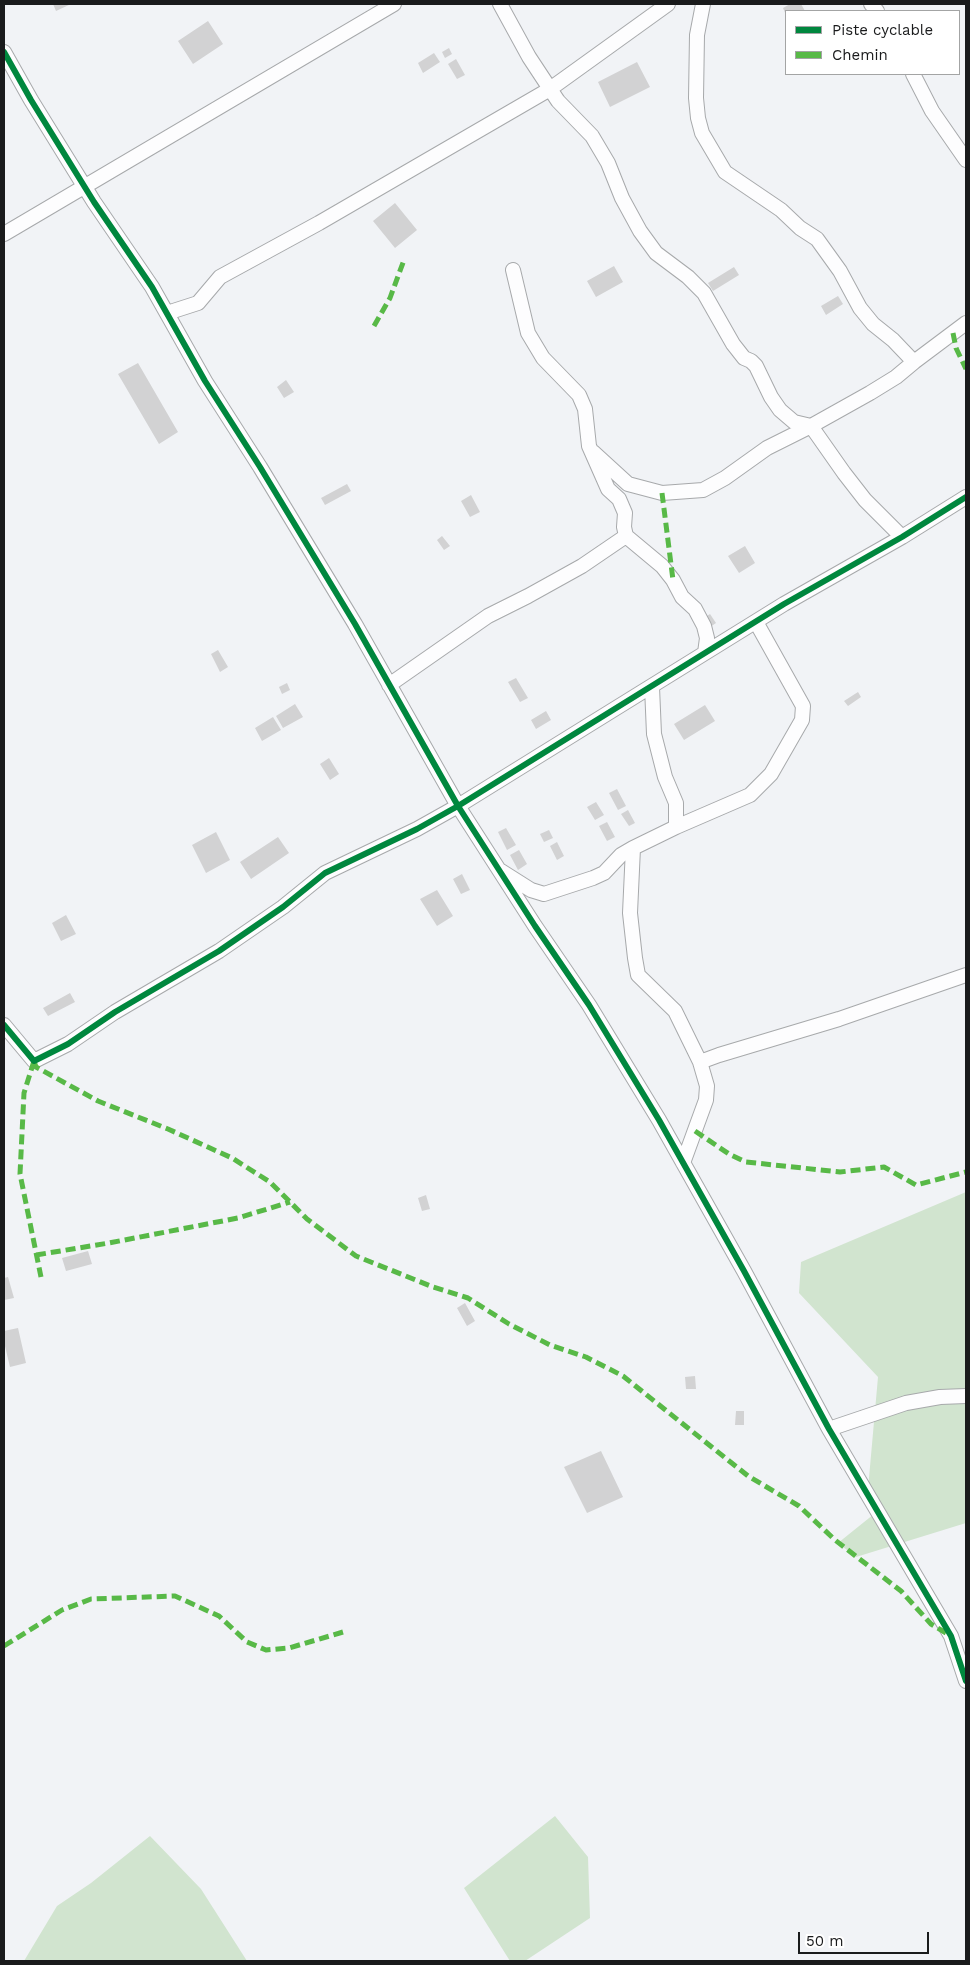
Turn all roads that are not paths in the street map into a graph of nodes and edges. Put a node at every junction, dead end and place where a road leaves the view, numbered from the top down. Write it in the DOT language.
graph roads {
  1 [pos="394,4"];
  2 [pos="500,4"];
  3 [pos="668,4"];
  4 [pos="703,4"];
  5 [pos="4,52"];
  6 [pos="914,75"];
  7 [pos="550,88"];
  8 [pos="966,160"];
  9 [pos="84,186"];
  10 [pos="4,234"];
  11 [pos="513,270"];
  12 [pos="167,313"];
  13 [pos="966,323"];
  14 [pos="914,362"];
  15 [pos="811,426"];
  16 [pos="590,450"];
  17 [pos="966,497"];
  18 [pos="626,536"];
  19 [pos="902,537"];
  20 [pos="756,622"];
  21 [pos="705,653"];
  22 [pos="389,685"];
  23 [pos="652,687"];
  24 [pos="458,806"];
  25 [pos="676,827"];
  26 [pos="633,848"];
  27 [pos="497,869"];
  28 [pos="966,975"];
  29 [pos="4,1024"];
  30 [pos="700,1062"];
  31 [pos="683,1164"];
  32 [pos="966,1396"];
  33 [pos="830,1429"];
  34 [pos="966,1681"];
  1 -- 9 [label="street"];
  2 -- 7 [label="street"];
  3 -- 7 [label="street"];
  4 -- 14 [label="street"];
  5 -- 9 [label="street"];
  6 -- 8 [label="street"];
  7 -- 12 [label="street"];
  7 -- 15 [label="street"];
  9 -- 10 [label="street"];
  9 -- 12 [label="street"];
  11 -- 16 [label="street"];
  12 -- 22 [label="street"];
  13 -- 14 [label="street"];
  14 -- 15 [label="street"];
  15 -- 16 [label="street"];
  15 -- 19 [label="street"];
  16 -- 18 [label="street"];
  17 -- 19 [label="street"];
  18 -- 21 [label="street"];
  18 -- 22 [label="street"];
  19 -- 20 [label="street"];
  20 -- 21 [label="street"];
  20 -- 25 [label="street"];
  21 -- 23 [label="street"];
  22 -- 24 [label="street"];
  23 -- 24 [label="street"];
  23 -- 25 [label="street"];
  24 -- 27 [label="street"];
  24 -- 29 [label="street"];
  25 -- 26 [label="street"];
  26 -- 27 [label="street"];
  26 -- 30 [label="street"];
  27 -- 31 [label="street"];
  28 -- 30 [label="street"];
  30 -- 31 [label="street"];
  31 -- 33 [label="street"];
  32 -- 33 [label="street"];
  33 -- 34 [label="street"];
}
